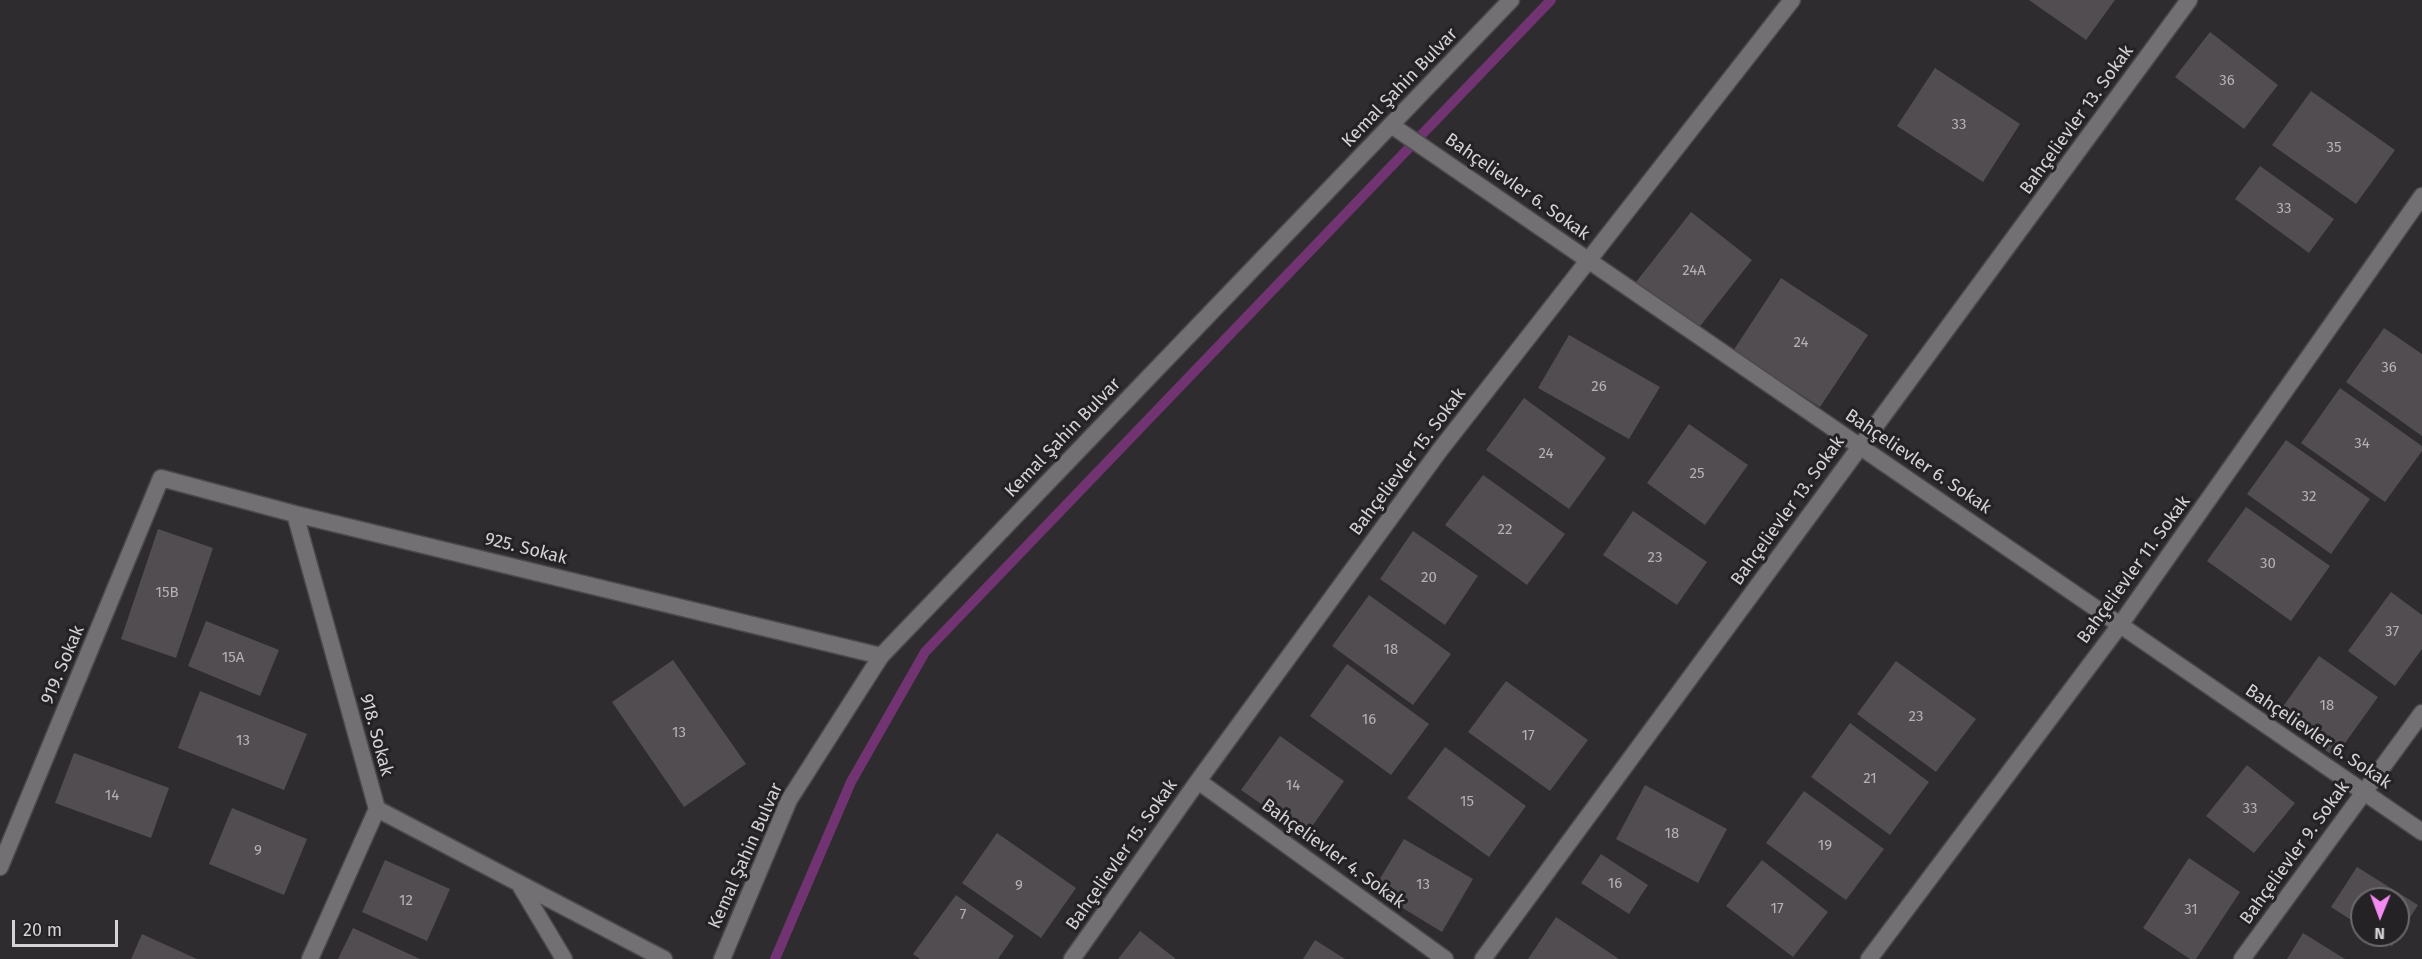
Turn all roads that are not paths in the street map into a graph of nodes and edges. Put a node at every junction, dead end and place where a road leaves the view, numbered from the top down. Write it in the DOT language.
graph roads {
  1 [pos="1511,0"];
  2 [pos="1792,0"];
  3 [pos="2189,0"];
  4 [pos="1393,126"];
  5 [pos="2422,196"];
  6 [pos="1588,259"];
  7 [pos="1861,446"];
  8 [pos="161,478"];
  9 [pos="295,513"];
  10 [pos="2120,625"];
  11 [pos="881,656"];
  12 [pos="2422,712"];
  13 [pos="1198,781"];
  14 [pos="2365,792"];
  15 [pos="377,809"];
  16 [pos="2422,832"];
  17 [pos="0,867"];
  18 [pos="520,886"];
  19 [pos="310,959"];
  20 [pos="564,959"];
  21 [pos="664,959"];
  22 [pos="722,959"];
  23 [pos="1072,959"];
  24 [pos="1445,959"];
  25 [pos="1483,959"];
  26 [pos="1869,959"];
  27 [pos="2242,959"];
  1 -- 4 [label="street, Kemal Şahin Bulvar"];
  2 -- 6 [label="street, Bahçelievler 15. Sokak"];
  3 -- 7 [label="street, Bahçelievler 13. Sokak"];
  4 -- 6 [label="street, Bahçelievler 6. Sokak"];
  4 -- 11 [label="street, Kemal Şahin Bulvar"];
  5 -- 10 [label="street, Bahçelievler 11. Sokak"];
  6 -- 7 [label="street, Bahçelievler 6. Sokak"];
  6 -- 13 [label="street, Bahçelievler 15. Sokak"];
  7 -- 10 [label="street, Bahçelievler 6. Sokak"];
  7 -- 25 [label="street, Bahçelievler 13. Sokak"];
  8 -- 9 [label="street, 925. Sokak"];
  8 -- 17 [label="street, 919. Sokak"];
  9 -- 11 [label="street, 925. Sokak"];
  9 -- 15 [label="street, 918. Sokak"];
  10 -- 14 [label="street, Bahçelievler 6. Sokak"];
  10 -- 26 [label="street, Bahçelievler 11. Sokak"];
  11 -- 22 [label="street, Kemal Şahin Bulvar"];
  12 -- 14 [label="street, Bahçelievler 9. Sokak"];
  13 -- 23 [label="street, Bahçelievler 15. Sokak"];
  13 -- 24 [label="street, Bahçelievler 4. Sokak"];
  14 -- 16 [label="street, Bahçelievler 6. Sokak"];
  14 -- 27 [label="street, Bahçelievler 9. Sokak"];
  15 -- 18 [label="street"];
  15 -- 19 [label="street"];
  18 -- 20 [label="street"];
  18 -- 21 [label="street"];
}
